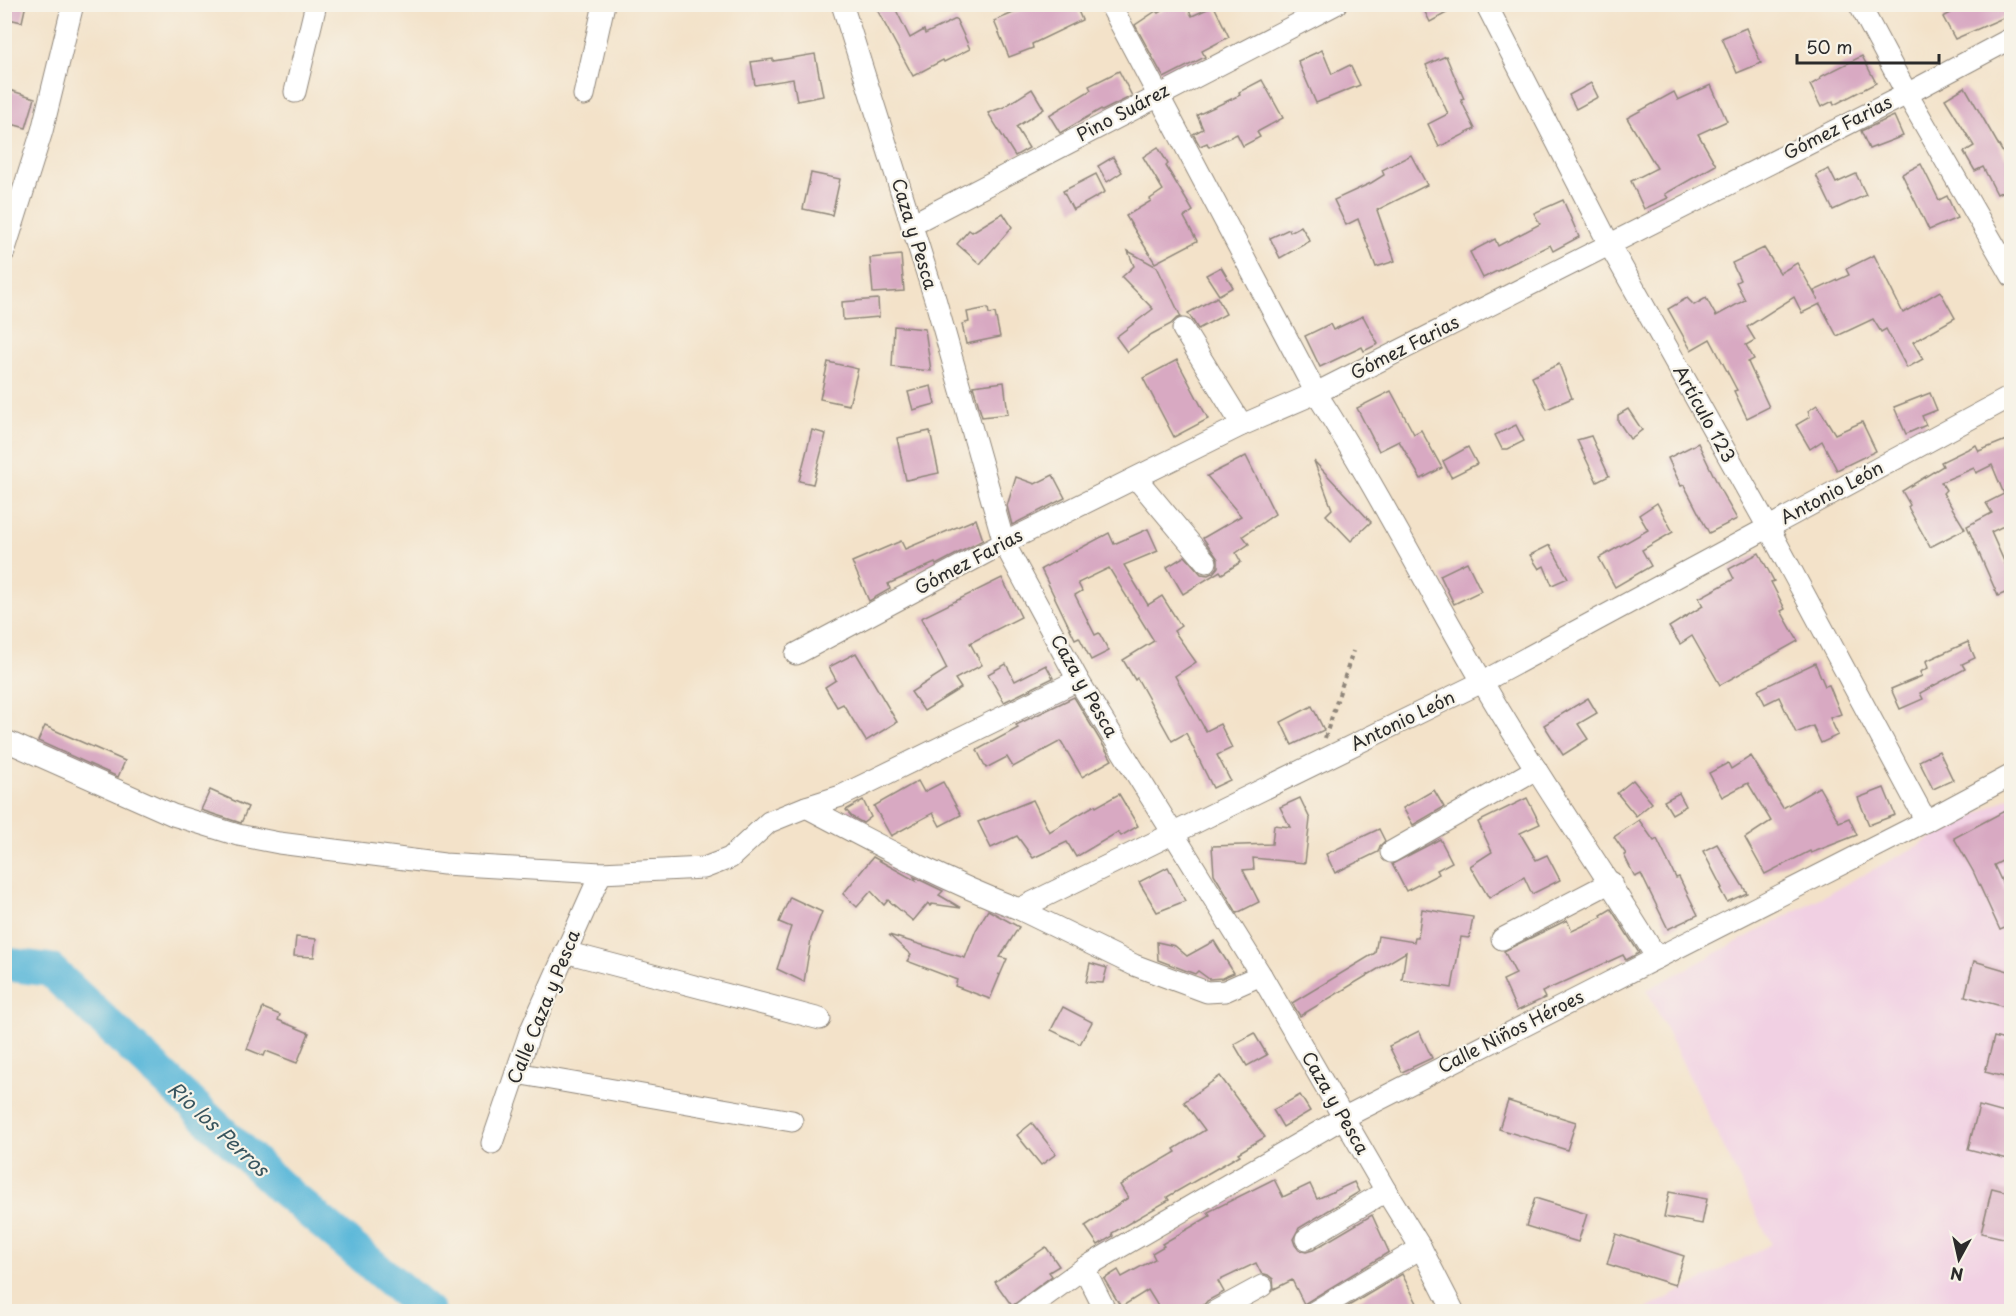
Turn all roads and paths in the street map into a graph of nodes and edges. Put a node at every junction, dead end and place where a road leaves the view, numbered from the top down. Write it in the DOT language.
graph roads {
  1 [pos="73,4"];
  2 [pos="316,4"];
  3 [pos="604,4"];
  4 [pos="842,4"];
  5 [pos="1110,4"];
  6 [pos="1336,4"];
  7 [pos="1486,4"];
  8 [pos="1859,4"];
  9 [pos="2012,38"];
  10 [pos="295,92"];
  11 [pos="1159,94"];
  12 [pos="1907,94"];
  13 [pos="584,95"];
  14 [pos="912,224"];
  15 [pos="1609,244"];
  16 [pos="4,252"];
  17 [pos="2012,276"];
  18 [pos="1184,329"];
  19 [pos="1316,393"];
  20 [pos="2012,396"];
  21 [pos="1242,425"];
  22 [pos="1136,478"];
  23 [pos="1768,527"];
  24 [pos="1004,543"];
  25 [pos="1206,562"];
  26 [pos="1353,651"];
  27 [pos="796,654"];
  28 [pos="1078,680"];
  29 [pos="1482,682"];
  30 [pos="4,740"];
  31 [pos="1316,764"];
  32 [pos="1536,769"];
  33 [pos="2012,775"];
  34 [pos="806,807"];
  35 [pos="1926,821"];
  36 [pos="1173,832"];
  37 [pos="1391,852"];
  38 [pos="601,873"];
  39 [pos="1611,882"];
  40 [pos="1019,909"];
  41 [pos="1502,939"];
  42 [pos="565,952"];
  43 [pos="1657,958"];
  44 [pos="1261,975"];
  45 [pos="820,1019"];
  46 [pos="516,1073"];
  47 [pos="1343,1118"];
  48 [pos="792,1121"];
  49 [pos="492,1143"];
  50 [pos="1386,1191"];
  51 [pos="1306,1239"];
  52 [pos="1421,1248"];
  53 [pos="1084,1268"];
  54 [pos="1262,1286"];
  55 [pos="1023,1311"];
  56 [pos="1106,1311"];
  57 [pos="1214,1311"];
  58 [pos="1314,1311"];
  59 [pos="1454,1311"];
  1 -- 16 [label="street"];
  2 -- 10 [label="street"];
  3 -- 13 [label="street"];
  4 -- 14 [label="street, Caza y Pesca"];
  5 -- 11 [label="street"];
  6 -- 11 [label="street, Pino Suárez"];
  7 -- 15 [label="street, Artículo 123"];
  8 -- 12 [label="street"];
  9 -- 12 [label="street, Gómez Farias"];
  11 -- 14 [label="street, Pino Suárez"];
  11 -- 19 [label="street"];
  12 -- 15 [label="street, Gómez Farias"];
  12 -- 17 [label="street"];
  14 -- 24 [label="street, Caza y Pesca"];
  15 -- 19 [label="street, Gómez Farias"];
  15 -- 23 [label="street, Artículo 123"];
  18 -- 21 [label="street"];
  19 -- 21 [label="street, Gómez Farias"];
  19 -- 29 [label="street"];
  20 -- 23 [label="street, Antonio León"];
  21 -- 22 [label="street, Gómez Farias"];
  22 -- 24 [label="street, Gómez Farias"];
  22 -- 25 [label="street"];
  23 -- 29 [label="street, Antonio León"];
  23 -- 35 [label="street, Artículo 123"];
  24 -- 27 [label="street, Gómez Farias"];
  24 -- 28 [label="street, Caza y Pesca"];
  26 -- 31 [label="path"];
  28 -- 34 [label="street"];
  28 -- 36 [label="street, Caza y Pesca"];
  29 -- 31 [label="street, Antonio León"];
  29 -- 32 [label="street"];
  30 -- 38 [label="street"];
  31 -- 36 [label="street, Antonio León"];
  32 -- 37 [label="street"];
  32 -- 39 [label="street"];
  33 -- 35 [label="street, Calle Niños Héroes"];
  34 -- 38 [label="street"];
  34 -- 40 [label="street"];
  35 -- 43 [label="street, Calle Niños Héroes"];
  36 -- 40 [label="street, Antonio León"];
  36 -- 44 [label="street, Caza y Pesca"];
  38 -- 42 [label="street, Calle Caza y Pesca"];
  39 -- 41 [label="street"];
  39 -- 43 [label="street"];
  40 -- 44 [label="street"];
  42 -- 45 [label="street"];
  42 -- 46 [label="street, Calle Caza y Pesca"];
  43 -- 47 [label="street, Calle Niños Héroes"];
  44 -- 47 [label="street, Caza y Pesca"];
  46 -- 48 [label="street"];
  46 -- 49 [label="street, Calle Caza y Pesca"];
  47 -- 50 [label="street, Caza y Pesca"];
  47 -- 53 [label="street, Calle Niños Héroes"];
  50 -- 51 [label="street"];
  50 -- 52 [label="street, Caza y Pesca"];
  52 -- 58 [label="street"];
  52 -- 59 [label="street, Caza y Pesca"];
  53 -- 55 [label="street, Calle Niños Héroes"];
  53 -- 56 [label="street"];
  54 -- 57 [label="street"];
}
